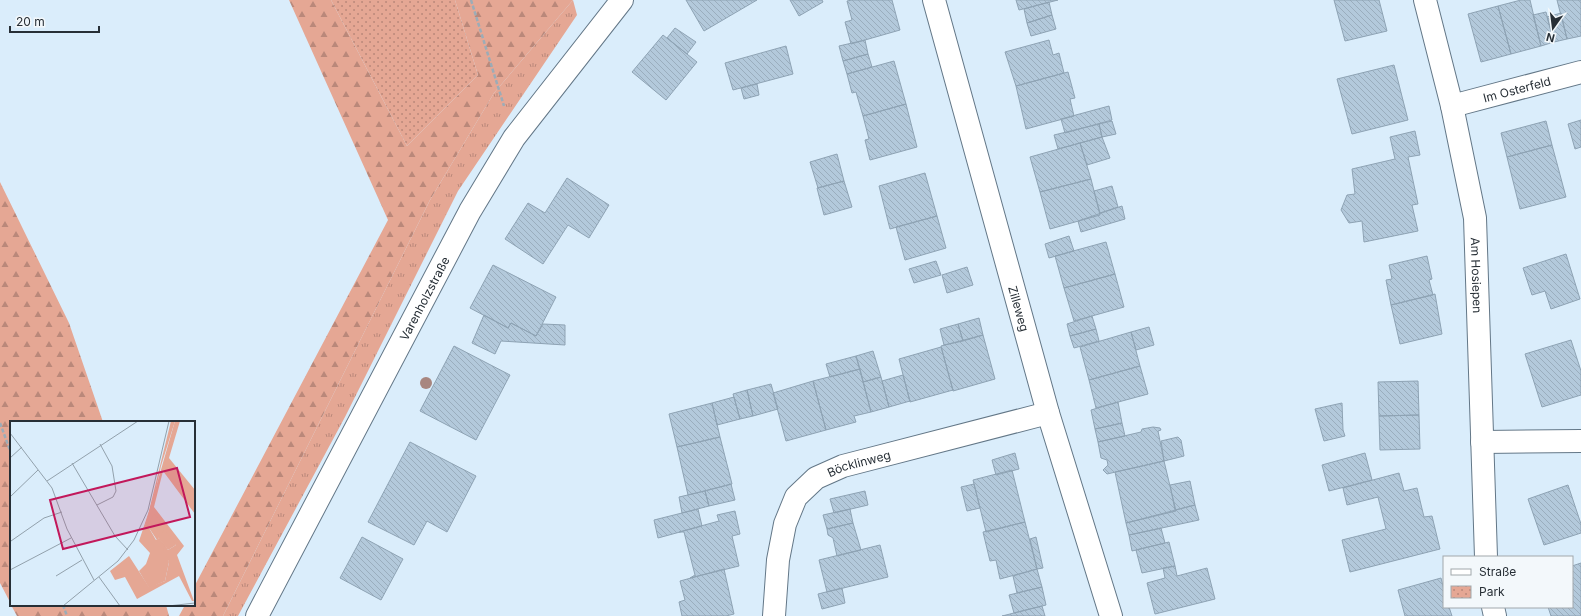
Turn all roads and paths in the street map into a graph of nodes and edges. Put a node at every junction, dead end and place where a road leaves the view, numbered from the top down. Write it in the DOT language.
graph roads {
  1 [pos="471,0"];
  2 [pos="622,0"];
  3 [pos="934,0"];
  4 [pos="1425,0"];
  5 [pos="1581,72"];
  6 [pos="1452,106"];
  7 [pos="514,138"];
  8 [pos="1048,413"];
  9 [pos="0,423"];
  10 [pos="1581,441"];
  11 [pos="1482,442"];
  12 [pos="10,450"];
  13 [pos="1486,556"];
  14 [pos="63,606"];
  15 [pos="67,616"];
  16 [pos="258,616"];
  17 [pos="774,616"];
  18 [pos="1111,616"];
  1 -- 7 [label="path"];
  2 -- 7 [label="street, Varenholzstraße"];
  3 -- 8 [label="street, Zilleweg"];
  4 -- 6 [label="street, Am Hosiepen"];
  5 -- 6 [label="street, Im Osterfeld"];
  6 -- 11 [label="street, Am Hosiepen"];
  7 -- 16 [label="street, Varenholzstraße"];
  8 -- 17 [label="street, Böcklinweg"];
  8 -- 18 [label="street, Zilleweg"];
  9 -- 12 [label="path"];
  10 -- 11 [label="street"];
  11 -- 13 [label="street, Am Hosiepen"];
  14 -- 15 [label="path"];
}
